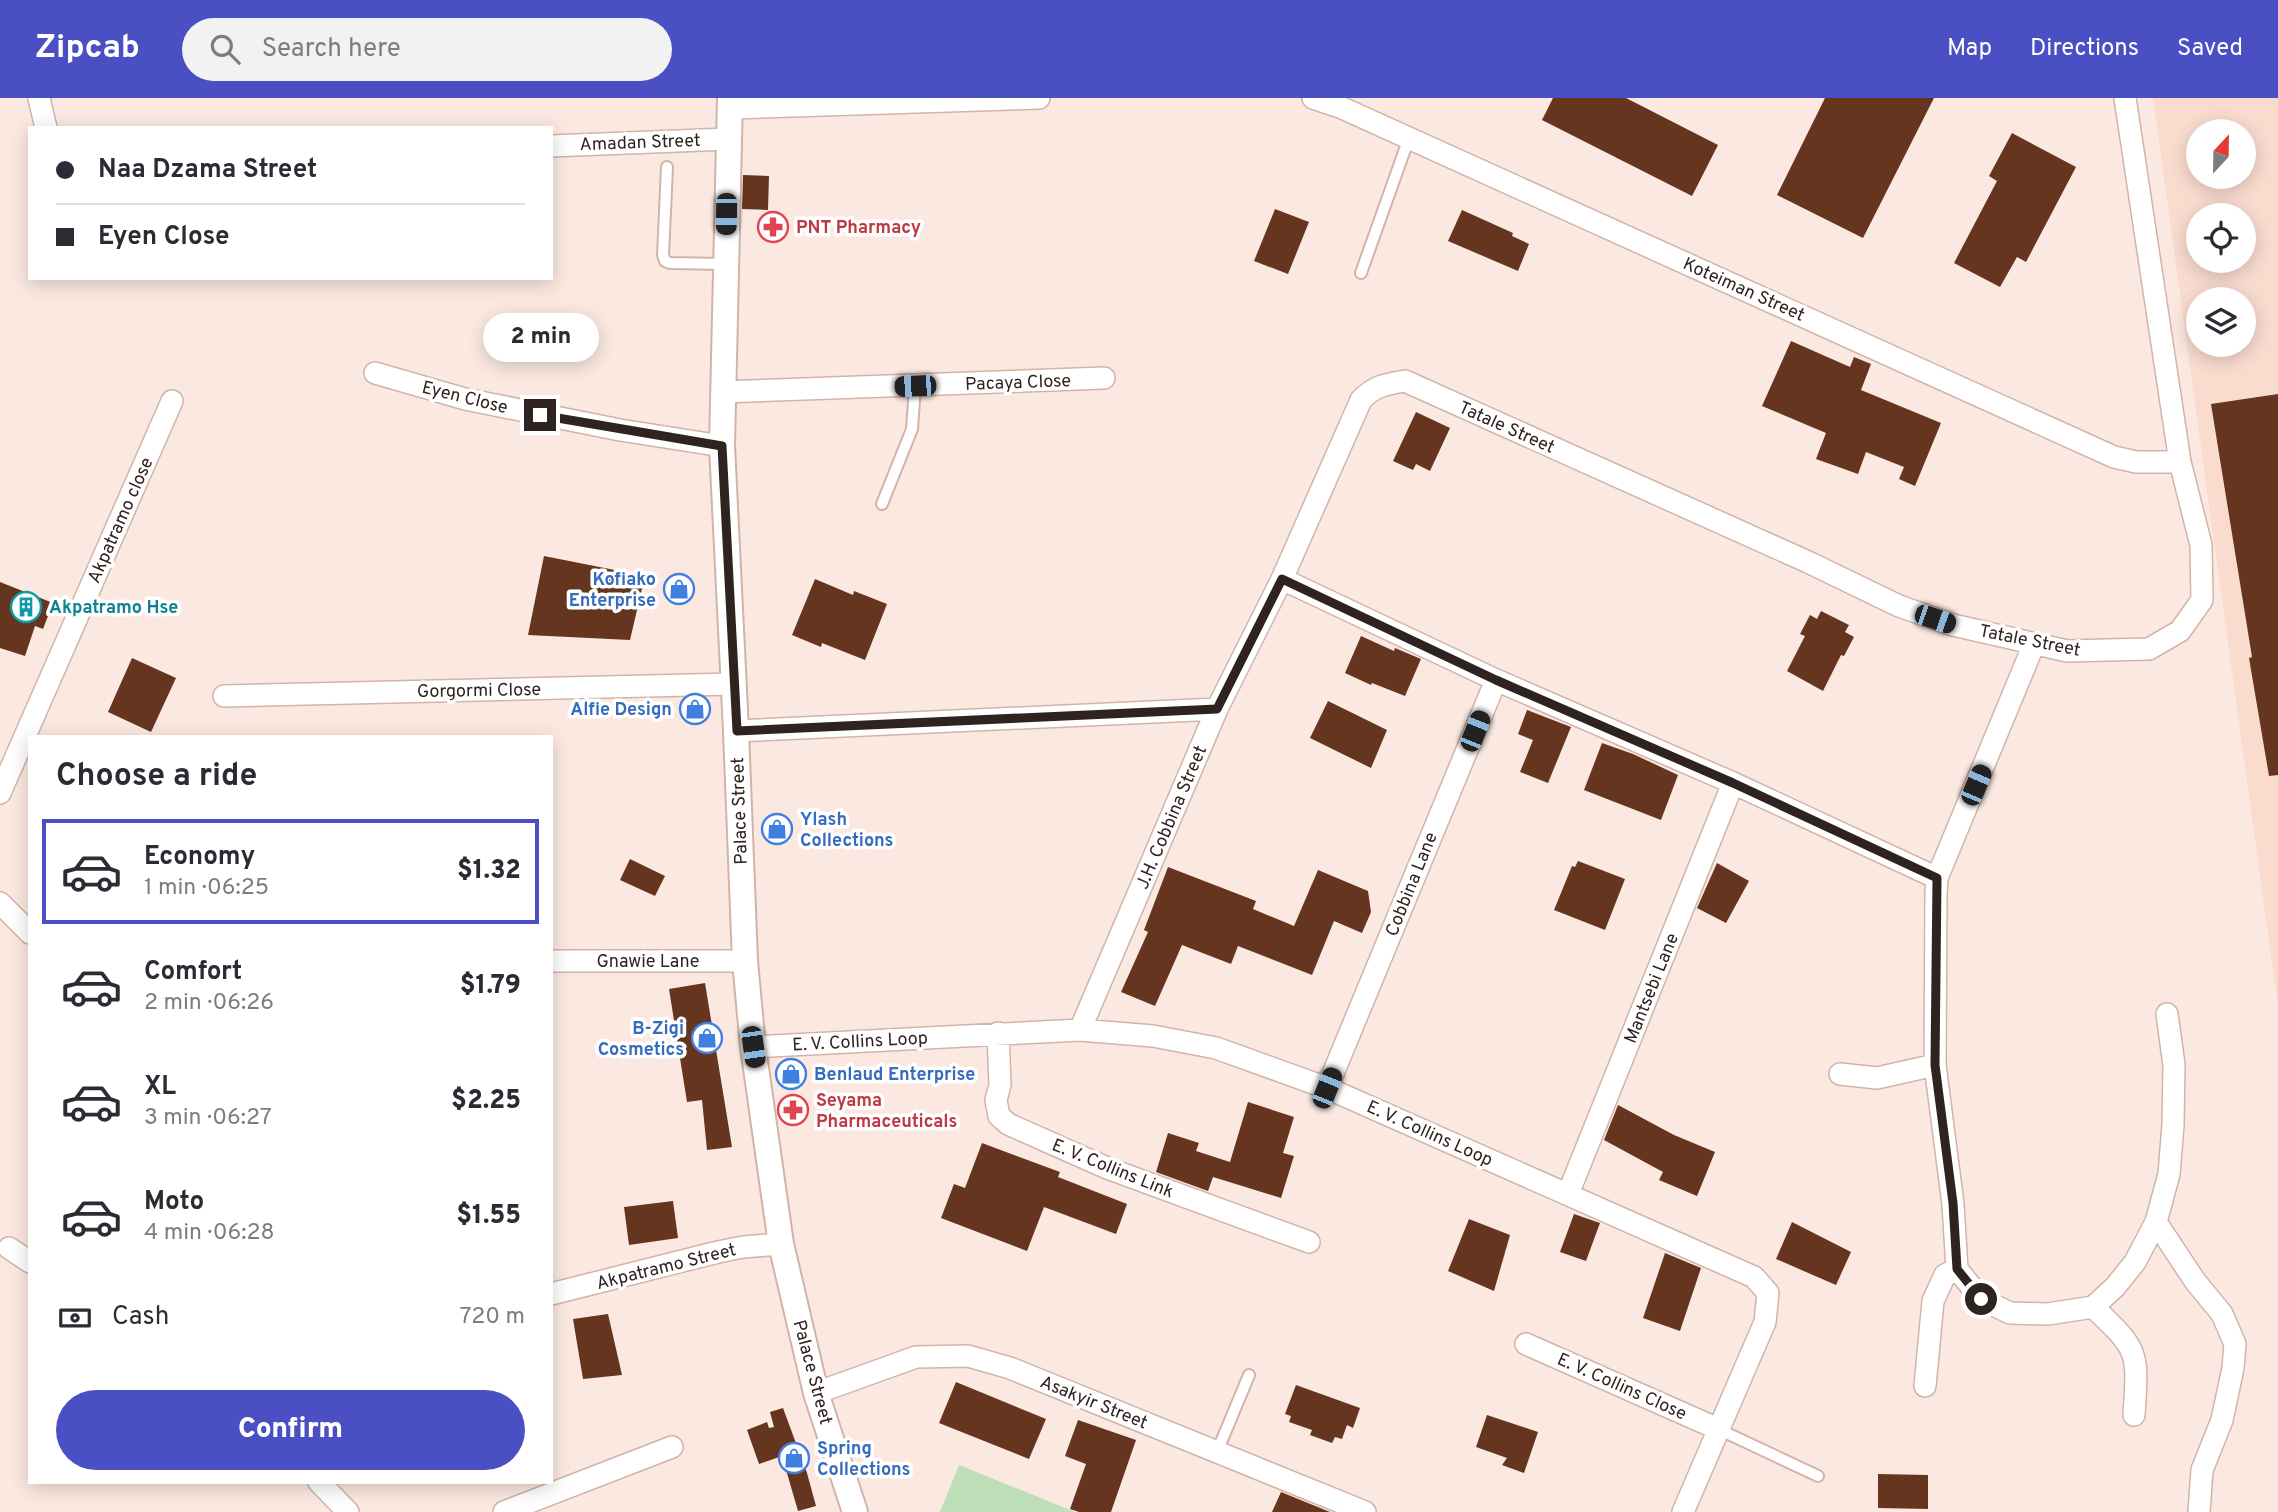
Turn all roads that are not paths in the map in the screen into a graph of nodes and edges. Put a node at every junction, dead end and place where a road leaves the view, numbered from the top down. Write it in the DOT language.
graph roads {
  1 [pos="39,98"];
  2 [pos="1039,98"];
  3 [pos="1313,98"];
  4 [pos="2125,98"];
  5 [pos="730,103"];
  6 [pos="46,126"];
  7 [pos="1409,138"];
  8 [pos="728,139"];
  9 [pos="553,146"];
  10 [pos="667,167"];
  11 [pos="725,264"];
  12 [pos="1361,273"];
  13 [pos="375,373"];
  14 [pos="1104,378"];
  15 [pos="1381,385"];
  16 [pos="915,386"];
  17 [pos="722,392"];
  18 [pos="172,401"];
  19 [pos="722,446"];
  20 [pos="2180,462"];
  21 [pos="882,504"];
  22 [pos="1282,579"];
  23 [pos="2034,644"];
  24 [pos="1496,680"];
  25 [pos="733,684"];
  26 [pos="225,696"];
  27 [pos="1217,709"];
  28 [pos="737,731"];
  29 [pos="1733,783"];
  30 [pos="0,793"];
  31 [pos="1937,878"];
  32 [pos="0,903"];
  33 [pos="28,931"];
  34 [pos="553,961"];
  35 [pos="745,961"];
  36 [pos="2167,1014"];
  37 [pos="1080,1030"];
  38 [pos="998,1033"];
  39 [pos="753,1047"];
  40 [pos="1935,1065"];
  41 [pos="1840,1074"];
  42 [pos="1327,1088"];
  43 [pos="1568,1194"];
  44 [pos="2156,1222"];
  45 [pos="1309,1242"];
  46 [pos="781,1244"];
  47 [pos="9,1248"];
  48 [pos="28,1261"];
  49 [pos="1957,1269"];
  50 [pos="553,1293"];
  51 [pos="2093,1307"];
  52 [pos="1526,1344"];
  53 [pos="1249,1375"];
  54 [pos="1925,1386"];
  55 [pos="816,1393"];
  56 [pos="2134,1415"];
  57 [pos="1718,1429"];
  58 [pos="673,1447"];
  59 [pos="1217,1452"];
  60 [pos="1818,1476"];
  61 [pos="321,1484"];
  62 [pos="348,1512"];
  63 [pos="504,1512"];
  64 [pos="855,1512"];
  65 [pos="1364,1512"];
  66 [pos="1683,1512"];
  67 [pos="2199,1512"];
  1 -- 6 [label="street"];
  2 -- 5 [label="street"];
  3 -- 7 [label="street, Koteiman Street"];
  4 -- 20 [label="street, Tatale Street"];
  5 -- 8 [label="street, Palace Street"];
  7 -- 12 [label="lane"];
  7 -- 20 [label="street, Koteiman Street"];
  8 -- 9 [label="street, Amadan Street"];
  8 -- 11 [label="street, Palace Street"];
  10 -- 11 [label="lane"];
  11 -- 17 [label="street, Palace Street"];
  13 -- 19 [label="street, Eyen Close"];
  14 -- 16 [label="street, Pacaya Close"];
  15 -- 22 [label="street, J.H. Cobbina Street"];
  15 -- 23 [label="street, Tatale Street"];
  16 -- 17 [label="street, Pacaya Close"];
  16 -- 21 [label="lane"];
  17 -- 19 [label="street, Palace Street"];
  18 -- 30 [label="street, Akpatramo close"];
  19 -- 25 [label="street, Palace Street"];
  20 -- 23 [label="street, Tatale Street"];
  22 -- 24 [label="street"];
  22 -- 27 [label="street, J.H. Cobbina Street"];
  23 -- 31 [label="street"];
  24 -- 29 [label="street"];
  24 -- 42 [label="street, Cobbina Lane"];
  25 -- 26 [label="street, Gorgormi Close"];
  25 -- 28 [label="street, Palace Street"];
  27 -- 28 [label="street"];
  27 -- 37 [label="street, J.H. Cobbina Street"];
  28 -- 35 [label="street, Palace Street"];
  29 -- 31 [label="street"];
  29 -- 43 [label="street, Mantsebi Lane"];
  31 -- 40 [label="street"];
  32 -- 33 [label="street"];
  34 -- 35 [label="street, Gnawie Lane"];
  35 -- 39 [label="street, Palace Street"];
  36 -- 44 [label="street"];
  37 -- 38 [label="street, E. V. Collins Loop"];
  37 -- 42 [label="street, E. V. Collins Loop"];
  38 -- 39 [label="street, E. V. Collins Loop"];
  38 -- 45 [label="street, E. V. Collins Link"];
  39 -- 46 [label="street, Palace Street"];
  40 -- 41 [label="street"];
  40 -- 49 [label="street"];
  42 -- 43 [label="street, E. V. Collins Loop"];
  43 -- 57 [label="street, E. V. Collins Loop"];
  44 -- 51 [label="street"];
  44 -- 67 [label="street"];
  46 -- 50 [label="street, Akpatramo Street"];
  46 -- 55 [label="street, Palace Street"];
  47 -- 48 [label="street"];
  49 -- 51 [label="street"];
  49 -- 54 [label="street"];
  51 -- 56 [label="street"];
  52 -- 57 [label="street, E. V. Collins Close"];
  53 -- 59 [label="lane"];
  55 -- 59 [label="street, Asakyir Street"];
  55 -- 64 [label="street, Palace Street"];
  57 -- 60 [label="lane"];
  57 -- 66 [label="street, E. V. Collins Loop"];
  58 -- 63 [label="street"];
  59 -- 65 [label="street, Asakyir Street"];
  61 -- 62 [label="street"];
}
